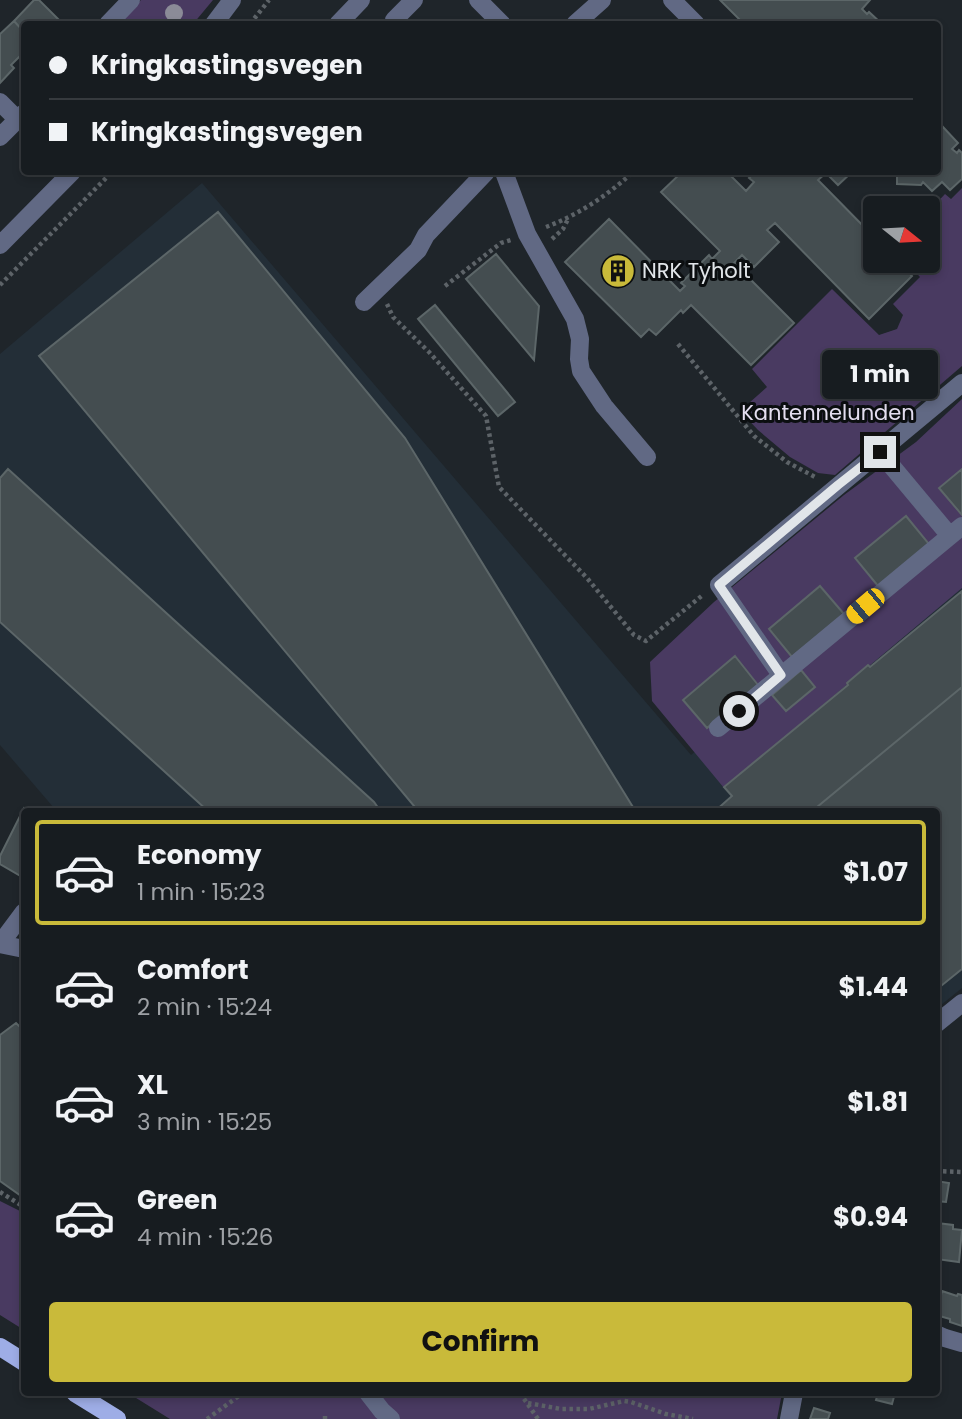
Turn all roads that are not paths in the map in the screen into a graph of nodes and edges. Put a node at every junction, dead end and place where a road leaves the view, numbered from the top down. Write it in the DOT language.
graph roads {
  1 [pos="131,0"];
  2 [pos="232,0"];
  3 [pos="361,0"];
  4 [pos="414,0"];
  5 [pos="478,0"];
  6 [pos="601,0"];
  7 [pos="672,0"];
  8 [pos="394,20"];
  9 [pos="111,21"];
  10 [pos="216,21"];
  11 [pos="341,21"];
  12 [pos="499,21"];
  13 [pos="578,21"];
  14 [pos="693,21"];
  15 [pos="0,102"];
  16 [pos="21,117"];
  17 [pos="0,137"];
  18 [pos="67,175"];
  19 [pos="482,175"];
  20 [pos="505,175"];
  21 [pos="0,245"];
  22 [pos="364,302"];
  23 [pos="962,383"];
  24 [pos="880,452"];
  25 [pos="647,457"];
  26 [pos="956,531"];
  27 [pos="781,675"];
  28 [pos="718,728"];
  29 [pos="21,916"];
  30 [pos="0,944"];
  31 [pos="21,948"];
  32 [pos="962,1003"];
  33 [pos="940,1021"];
  34 [pos="940,1336"];
  35 [pos="962,1343"];
  36 [pos="0,1347"];
  37 [pos="21,1360"];
  38 [pos="80,1396"];
  39 [pos="370,1396"];
  40 [pos="793,1396"];
  41 [pos="117,1419"];
  42 [pos="391,1419"];
  43 [pos="789,1419"];
  1 -- 9 [label="street"];
  2 -- 10 [label="street"];
  3 -- 11 [label="street"];
  4 -- 8 [label="street"];
  5 -- 12 [label="street"];
  6 -- 13 [label="street"];
  7 -- 14 [label="street"];
  15 -- 16 [label="street"];
  16 -- 17 [label="street"];
  18 -- 21 [label="street"];
  19 -- 22 [label="street"];
  20 -- 25 [label="street"];
  23 -- 24 [label="street"];
  24 -- 26 [label="street"];
  24 -- 27 [label="street"];
  26 -- 27 [label="street"];
  27 -- 28 [label="street"];
  29 -- 30 [label="street"];
  30 -- 31 [label="street"];
  32 -- 33 [label="street"];
  34 -- 35 [label="street"];
  36 -- 37 [label="main road"];
  38 -- 41 [label="main road"];
  39 -- 42 [label="street"];
  40 -- 43 [label="street"];
}
